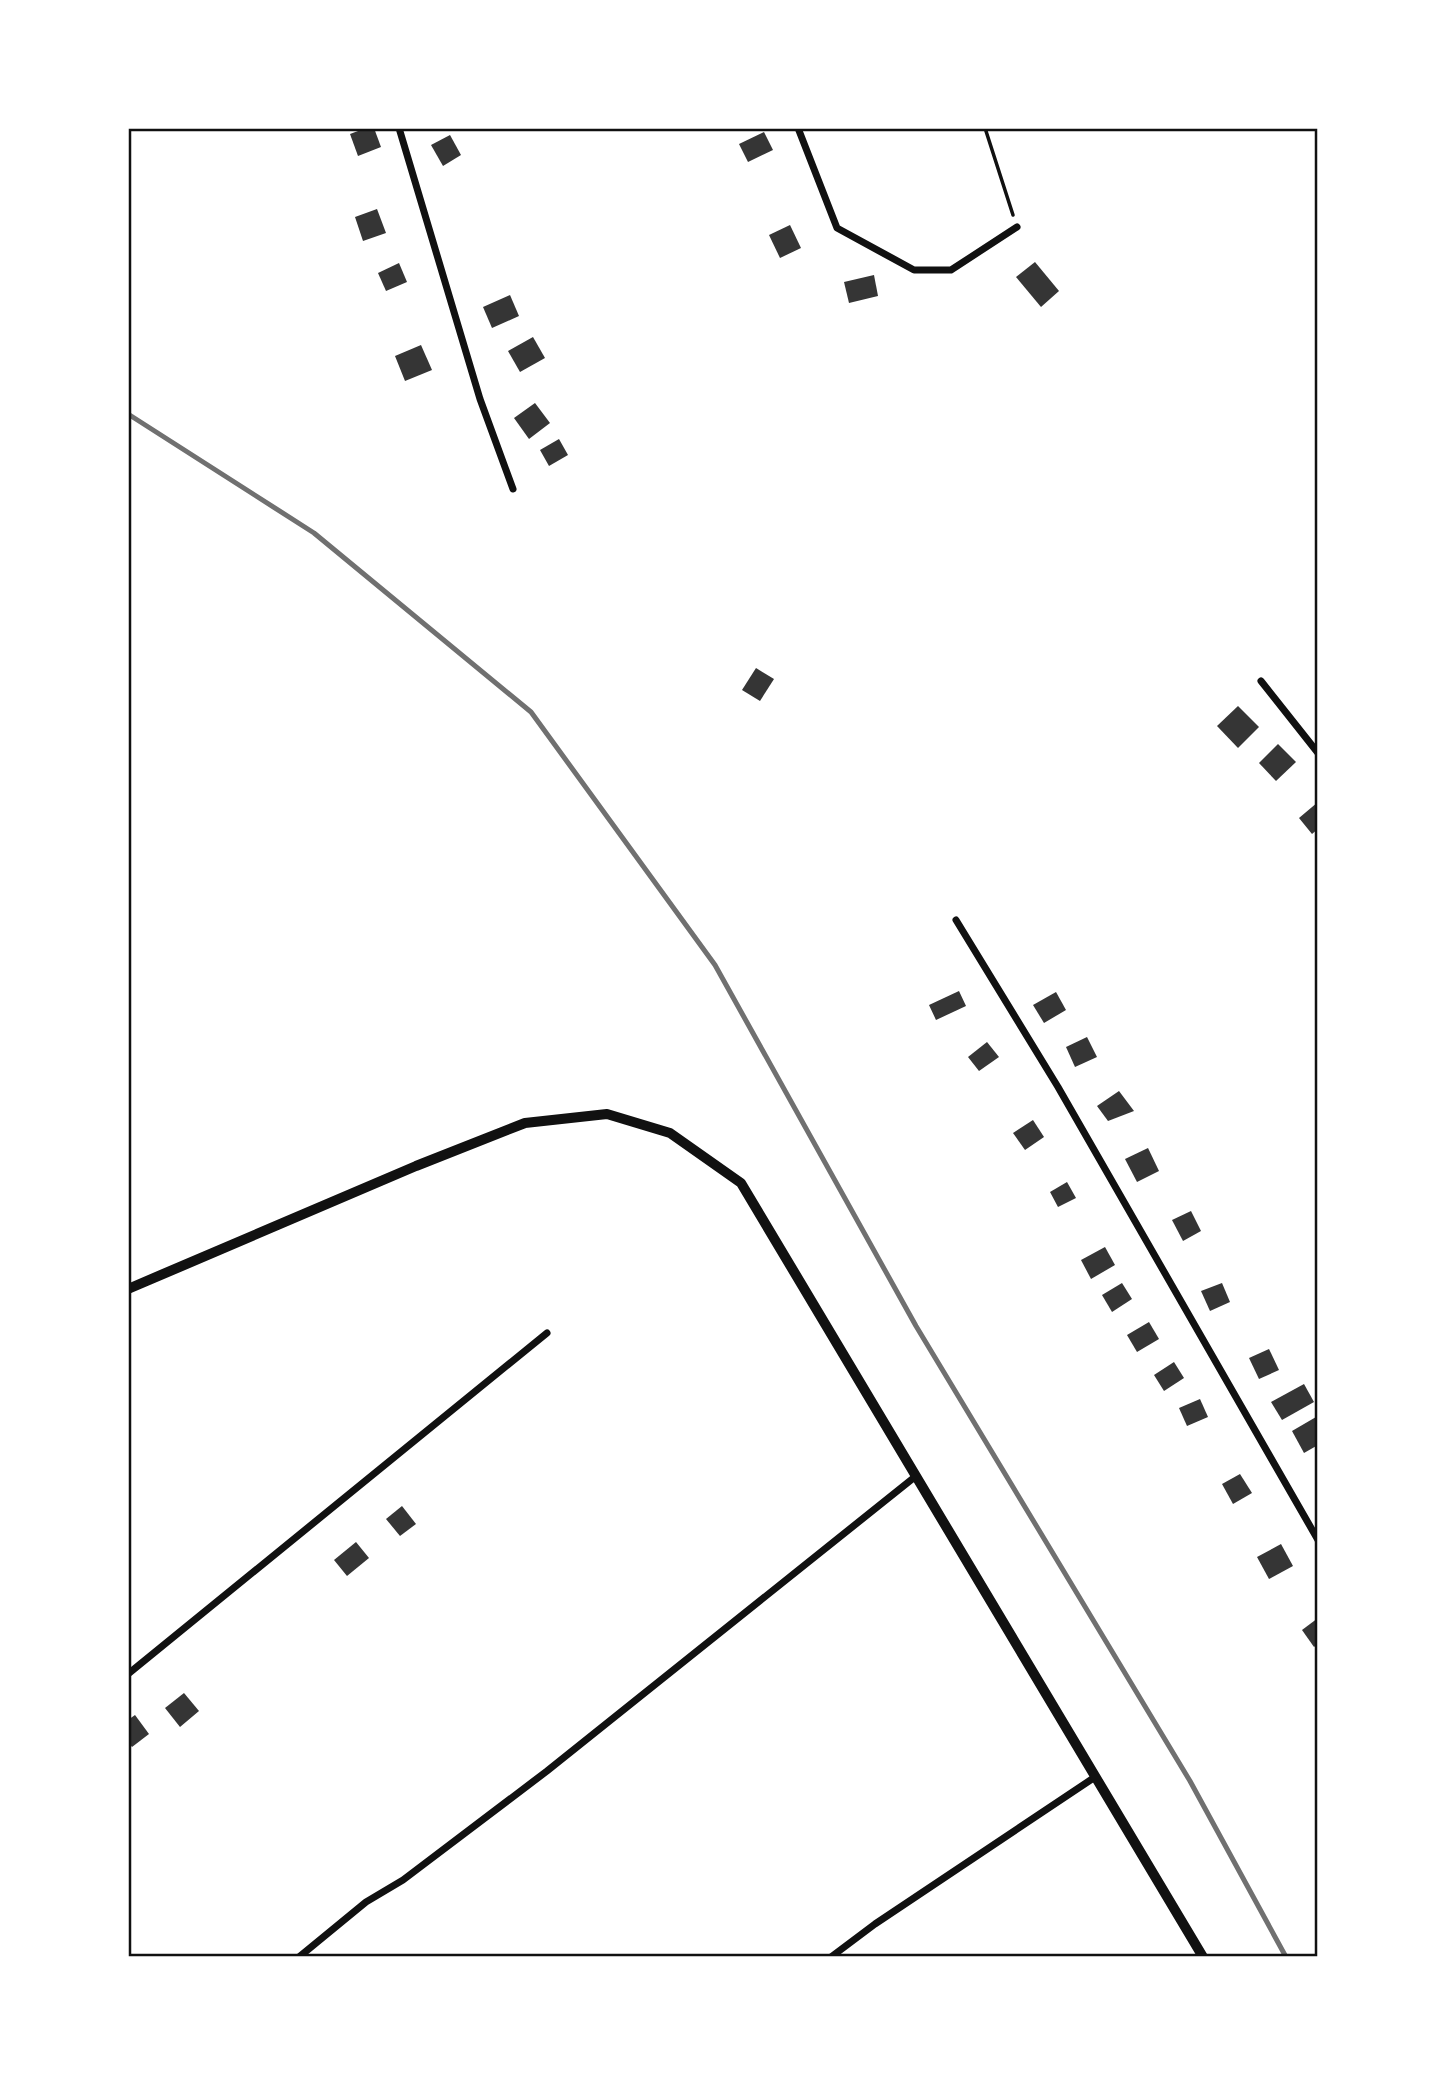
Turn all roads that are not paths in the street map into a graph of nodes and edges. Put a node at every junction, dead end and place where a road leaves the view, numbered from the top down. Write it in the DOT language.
graph roads {
  1 [pos="399,128"];
  2 [pos="798,128"];
  3 [pos="1017,227"];
  4 [pos="513,489"];
  5 [pos="1261,681"];
  6 [pos="1318,753"];
  7 [pos="956,920"];
  8 [pos="128,1289"];
  9 [pos="547,1333"];
  10 [pos="916,1476"];
  11 [pos="1318,1539"];
  12 [pos="128,1674"];
  13 [pos="1096,1777"];
  14 [pos="299,1957"];
  15 [pos="831,1957"];
  16 [pos="1203,1957"];
  1 -- 4 [label="street"];
  2 -- 3 [label="street"];
  5 -- 6 [label="street"];
  7 -- 11 [label="street"];
  8 -- 10 [label="street"];
  9 -- 12 [label="street"];
  10 -- 13 [label="street"];
  10 -- 14 [label="street"];
  13 -- 15 [label="street"];
  13 -- 16 [label="street"];
}
